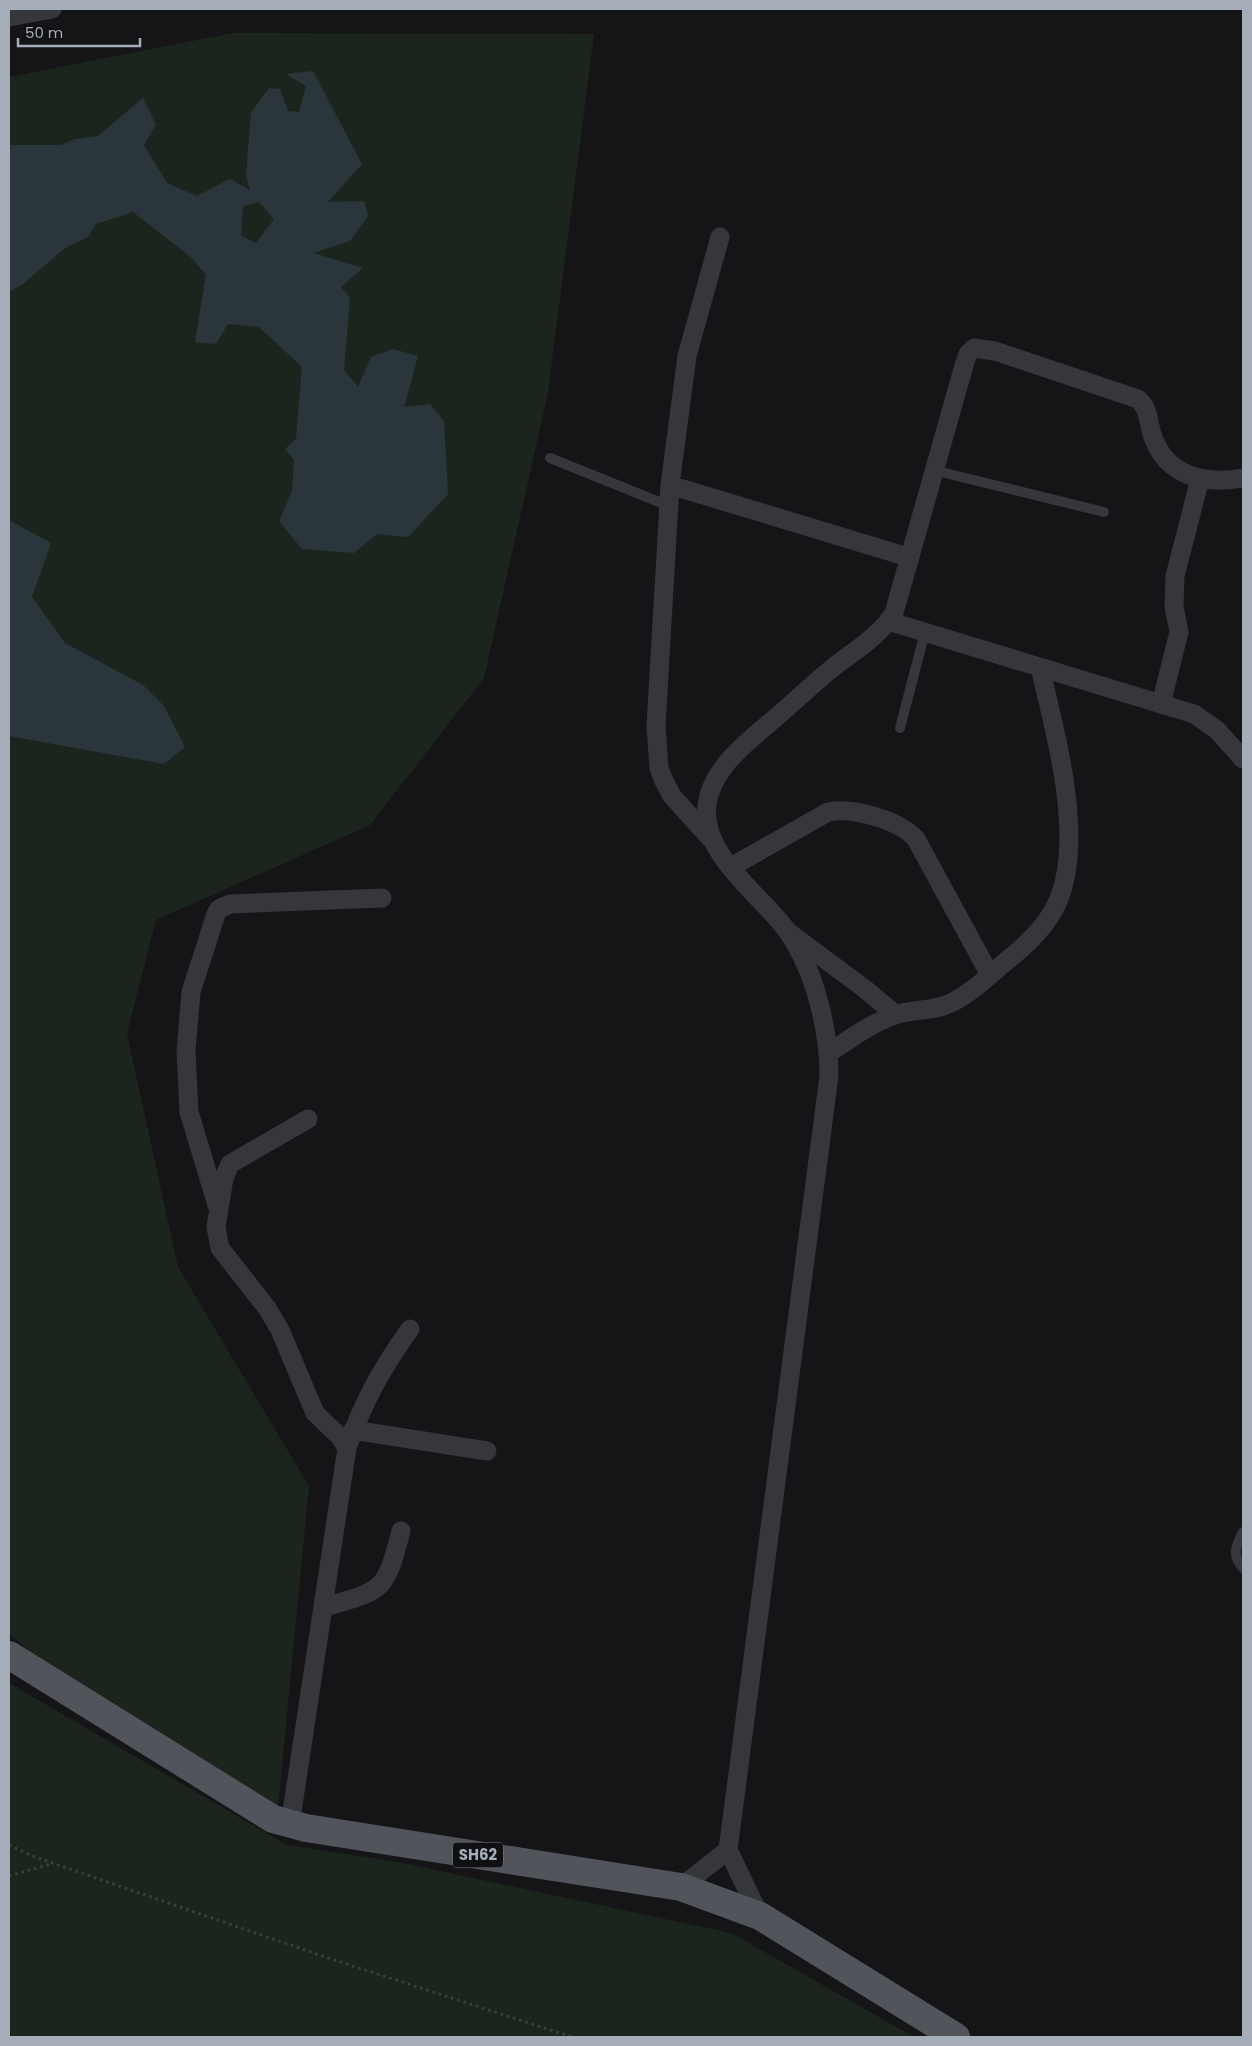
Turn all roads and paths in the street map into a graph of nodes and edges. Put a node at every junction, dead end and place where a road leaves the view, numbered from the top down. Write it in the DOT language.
graph roads {
  1 [pos="52,9"];
  2 [pos="9,17"];
  3 [pos="720,238"];
  4 [pos="550,458"];
  5 [pos="933,470"];
  6 [pos="1243,478"];
  7 [pos="1200,479"];
  8 [pos="670,486"];
  9 [pos="668,506"];
  10 [pos="1104,512"];
  11 [pos="908,558"];
  12 [pos="888,621"];
  13 [pos="925,632"];
  14 [pos="1040,666"];
  15 [pos="1161,704"];
  16 [pos="900,728"];
  17 [pos="1243,759"];
  18 [pos="714,843"];
  19 [pos="731,867"];
  20 [pos="382,898"];
  21 [pos="788,932"];
  22 [pos="990,975"];
  23 [pos="896,1015"];
  24 [pos="829,1053"];
  25 [pos="308,1120"];
  26 [pos="218,1210"];
  27 [pos="410,1329"];
  28 [pos="350,1439"];
  29 [pos="486,1451"];
  30 [pos="401,1531"];
  31 [pos="1243,1532"];
  32 [pos="1243,1568"];
  33 [pos="325,1607"];
  34 [pos="9,1656"];
  35 [pos="290,1825"];
  36 [pos="9,1845"];
  37 [pos="728,1850"];
  38 [pos="52,1864"];
  39 [pos="9,1876"];
  40 [pos="682,1887"];
  41 [pos="760,1916"];
  42 [pos="572,2037"];
  43 [pos="956,2037"];
  1 -- 2 [label="street"];
  3 -- 8 [label="street"];
  4 -- 9 [label="lane"];
  5 -- 7 [label="street"];
  5 -- 10 [label="lane"];
  5 -- 11 [label="street"];
  6 -- 7 [label="street"];
  7 -- 15 [label="street"];
  8 -- 9 [label="street"];
  8 -- 11 [label="street"];
  9 -- 18 [label="street"];
  11 -- 12 [label="street"];
  12 -- 13 [label="street"];
  12 -- 18 [label="street"];
  13 -- 14 [label="street"];
  13 -- 16 [label="lane"];
  14 -- 15 [label="street"];
  14 -- 22 [label="street"];
  15 -- 17 [label="street"];
  18 -- 19 [label="street"];
  19 -- 21 [label="street"];
  19 -- 22 [label="street"];
  20 -- 26 [label="street"];
  21 -- 23 [label="street"];
  21 -- 24 [label="street"];
  22 -- 23 [label="street"];
  23 -- 24 [label="street"];
  24 -- 37 [label="street"];
  25 -- 26 [label="street"];
  26 -- 28 [label="street"];
  27 -- 28 [label="street"];
  28 -- 29 [label="street"];
  28 -- 33 [label="street"];
  30 -- 33 [label="street"];
  31 -- 32 [label="lane"];
  33 -- 35 [label="street"];
  34 -- 35 [label="main road, SH62"];
  35 -- 40 [label="main road, SH62"];
  36 -- 38 [label="path"];
  37 -- 40 [label="street"];
  37 -- 41 [label="street"];
  38 -- 39 [label="path"];
  38 -- 42 [label="path"];
  40 -- 41 [label="main road, SH62"];
  41 -- 43 [label="main road, SH62"];
}
